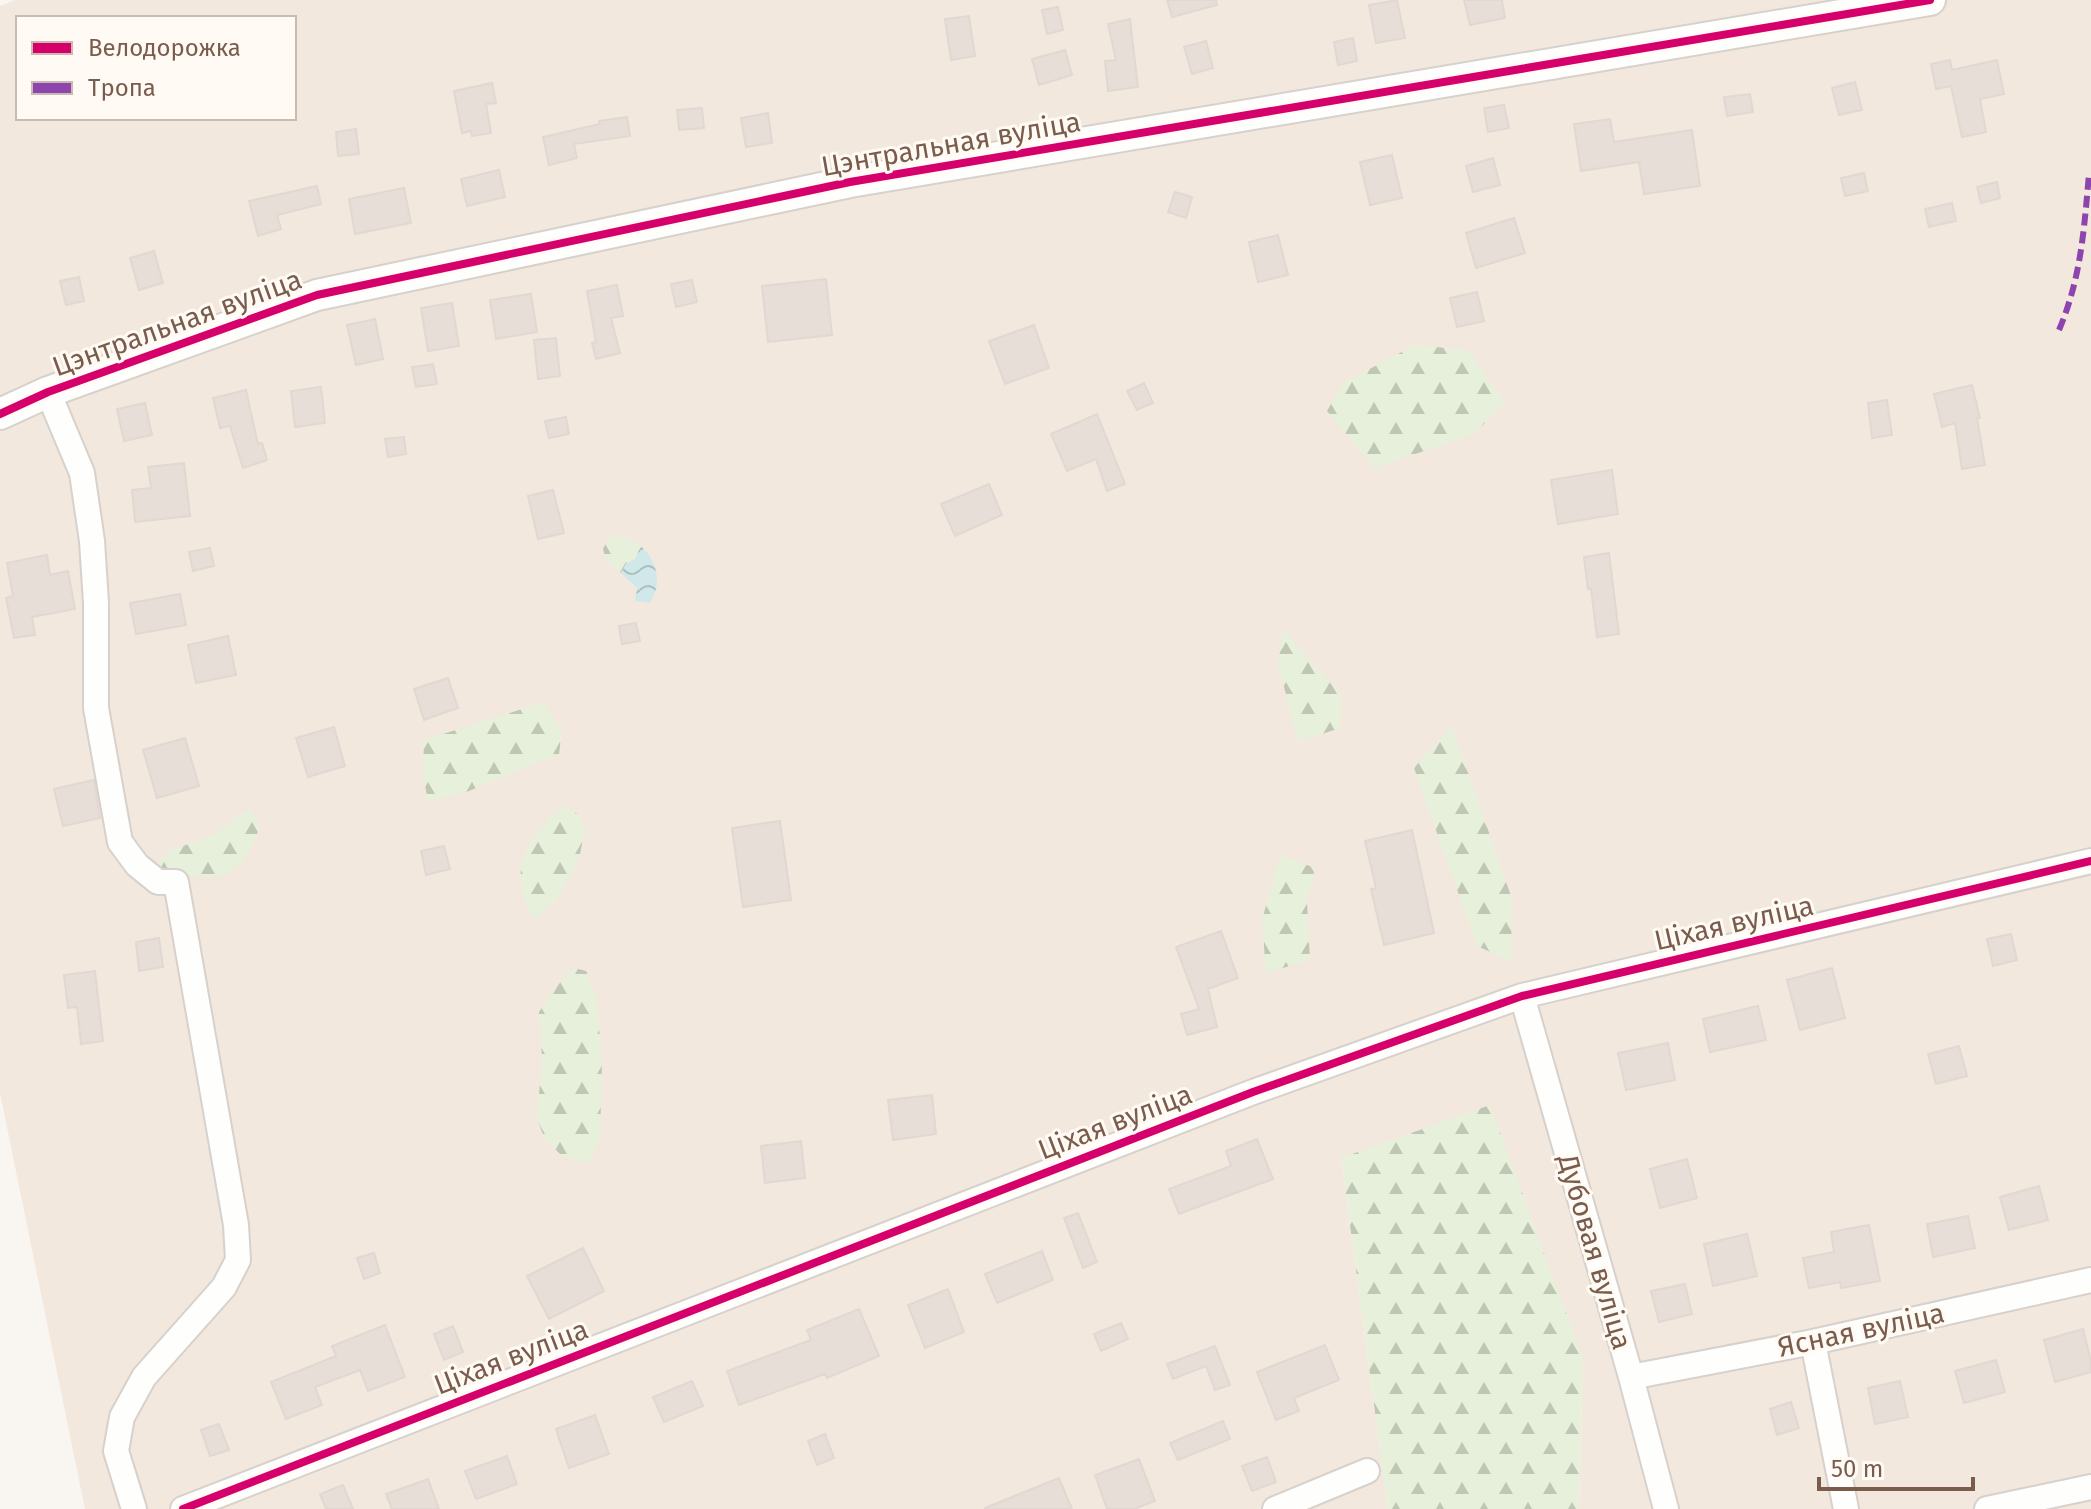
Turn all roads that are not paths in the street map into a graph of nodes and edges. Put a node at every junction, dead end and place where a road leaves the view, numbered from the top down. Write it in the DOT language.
graph roads {
  1 [pos="1930,0"];
  2 [pos="48,392"];
  3 [pos="0,414"];
  4 [pos="2091,861"];
  5 [pos="1522,996"];
  6 [pos="2091,1280"];
  7 [pos="1813,1342"];
  8 [pos="1631,1377"];
  9 [pos="1367,1471"];
  10 [pos="2091,1487"];
  11 [pos="134,1509"];
  12 [pos="183,1509"];
  13 [pos="1275,1509"];
  14 [pos="1666,1509"];
  15 [pos="1846,1509"];
  16 [pos="1987,1509"];
  1 -- 2 [label="street, Цэнтральная вуліца"];
  2 -- 3 [label="street, Цэнтральная вуліца"];
  2 -- 11 [label="street"];
  4 -- 5 [label="street, Ціхая вуліца"];
  5 -- 8 [label="street, Дубовая вуліца"];
  5 -- 12 [label="street, Ціхая вуліца"];
  6 -- 7 [label="street, Ясная вуліца"];
  7 -- 8 [label="street, Ясная вуліца"];
  7 -- 15 [label="street"];
  8 -- 14 [label="street, Дубовая вуліца"];
  9 -- 13 [label="street"];
  10 -- 16 [label="street"];
}
